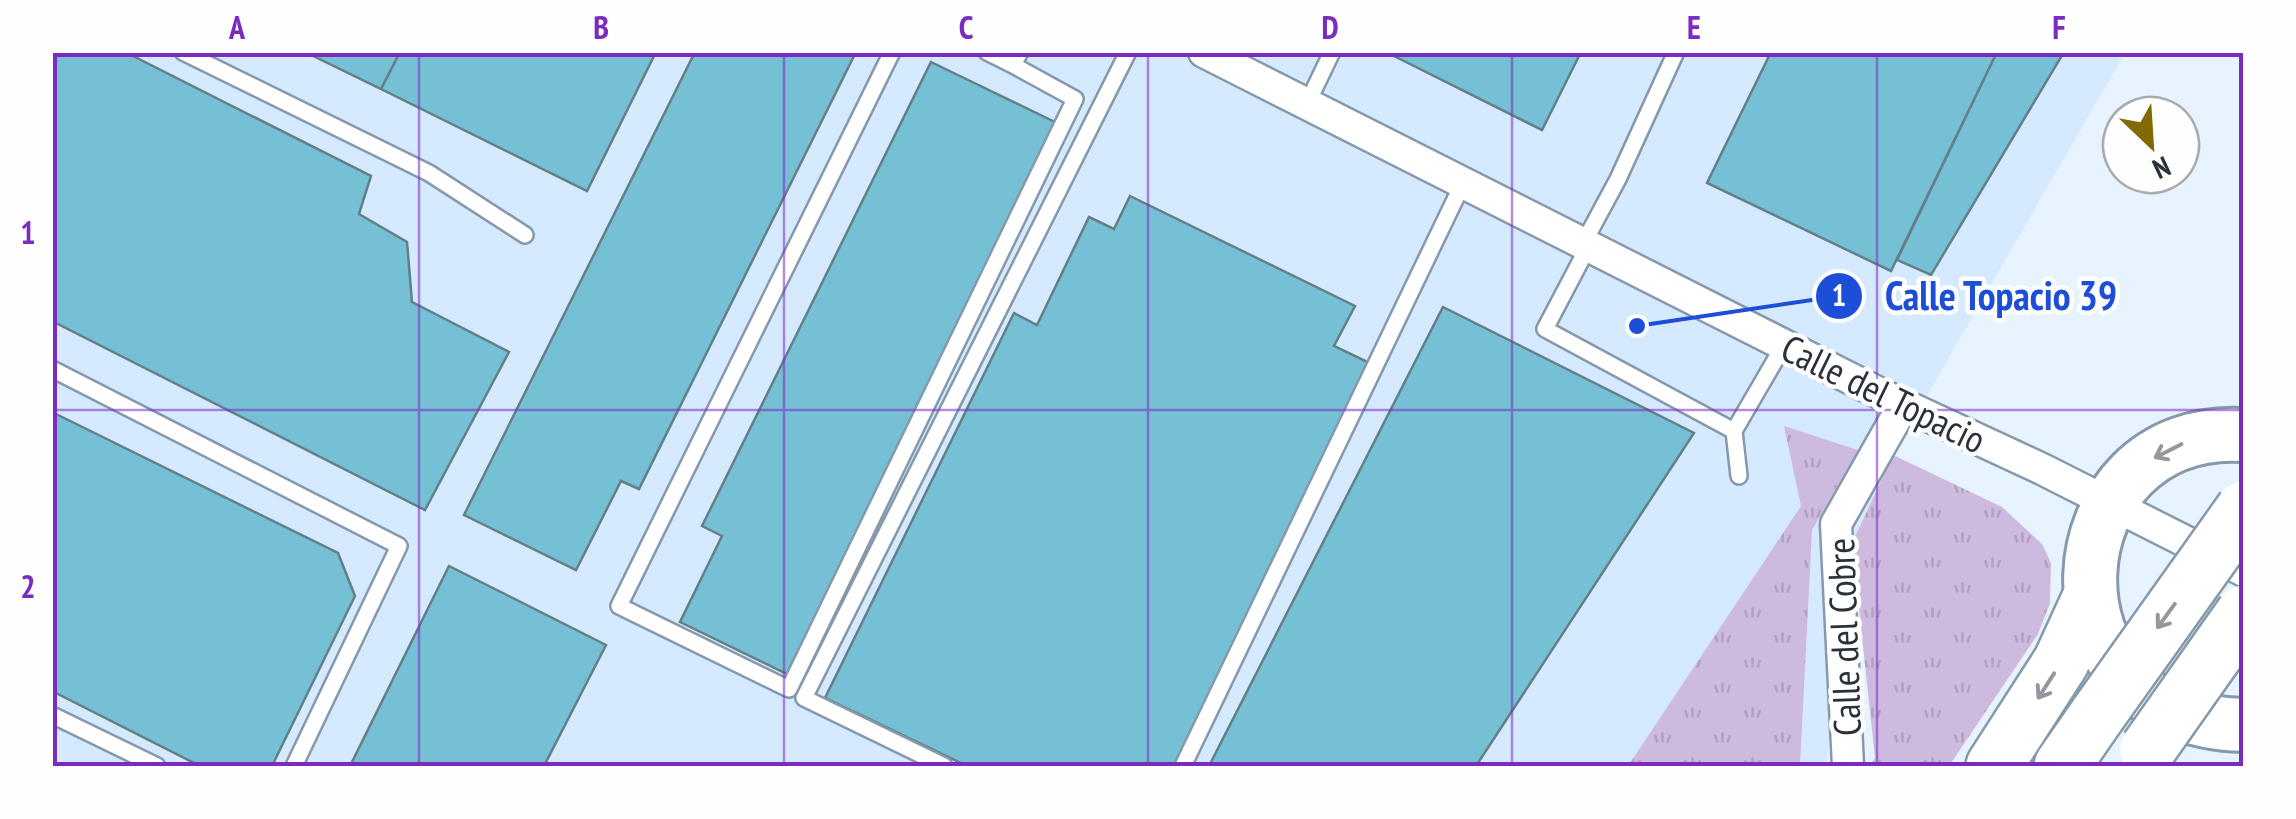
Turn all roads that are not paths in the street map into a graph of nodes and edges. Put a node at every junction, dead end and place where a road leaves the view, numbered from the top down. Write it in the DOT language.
graph roads {
  1 [pos="182,52"];
  2 [pos="892,52"];
  3 [pos="987,52"];
  4 [pos="1128,52"];
  5 [pos="1204,52"];
  6 [pos="1332,52"];
  7 [pos="1676,52"];
  8 [pos="1016,59"];
  9 [pos="1307,104"];
  10 [pos="1463,183"];
  11 [pos="525,235"];
  12 [pos="1586,246"];
  13 [pos="1784,344"];
  14 [pos="52,368"];
  15 [pos="1904,404"];
  16 [pos="2237,427"];
  17 [pos="1734,430"];
  18 [pos="1739,476"];
  19 [pos="2110,503"];
  20 [pos="2244,509"];
  21 [pos="2244,570"];
  22 [pos="2090,601"];
  23 [pos="2244,614"];
  24 [pos="52,715"];
  25 [pos="2244,725"];
  26 [pos="2142,758"];
  27 [pos="157,766"];
  28 [pos="294,766"];
  29 [pos="944,766"];
  30 [pos="1183,766"];
  31 [pos="1848,766"];
  32 [pos="1994,766"];
  33 [pos="2062,766"];
  1 -- 11 [label="lane"];
  2 -- 8 [label="lane"];
  3 -- 8 [label="lane"];
  4 -- 29 [label="lane"];
  5 -- 9 [label="street, Calle del Topacio"];
  6 -- 9 [label="lane"];
  7 -- 12 [label="lane"];
  9 -- 10 [label="street, Calle del Topacio"];
  10 -- 12 [label="street, Calle del Topacio"];
  10 -- 30 [label="lane"];
  12 -- 13 [label="street, Calle del Topacio"];
  12 -- 17 [label="lane"];
  13 -- 15 [label="street, Calle del Topacio"];
  13 -- 17 [label="lane"];
  14 -- 28 [label="lane"];
  15 -- 19 [label="street, Calle del Topacio"];
  15 -- 31 [label="street, Calle del Cobre"];
  16 -- 19 [label="highway, one-way"];
  17 -- 18 [label="lane"];
  19 -- 21 [label="street, Calle del Topacio"];
  19 -- 22 [label="highway"];
  20 -- 33 [label="highway, one-way, bridge"];
  22 -- 25 [label="highway"];
  22 -- 32 [label="highway, one-way"];
  23 -- 26 [label="highway, bridge"];
  24 -- 27 [label="lane"];
}
